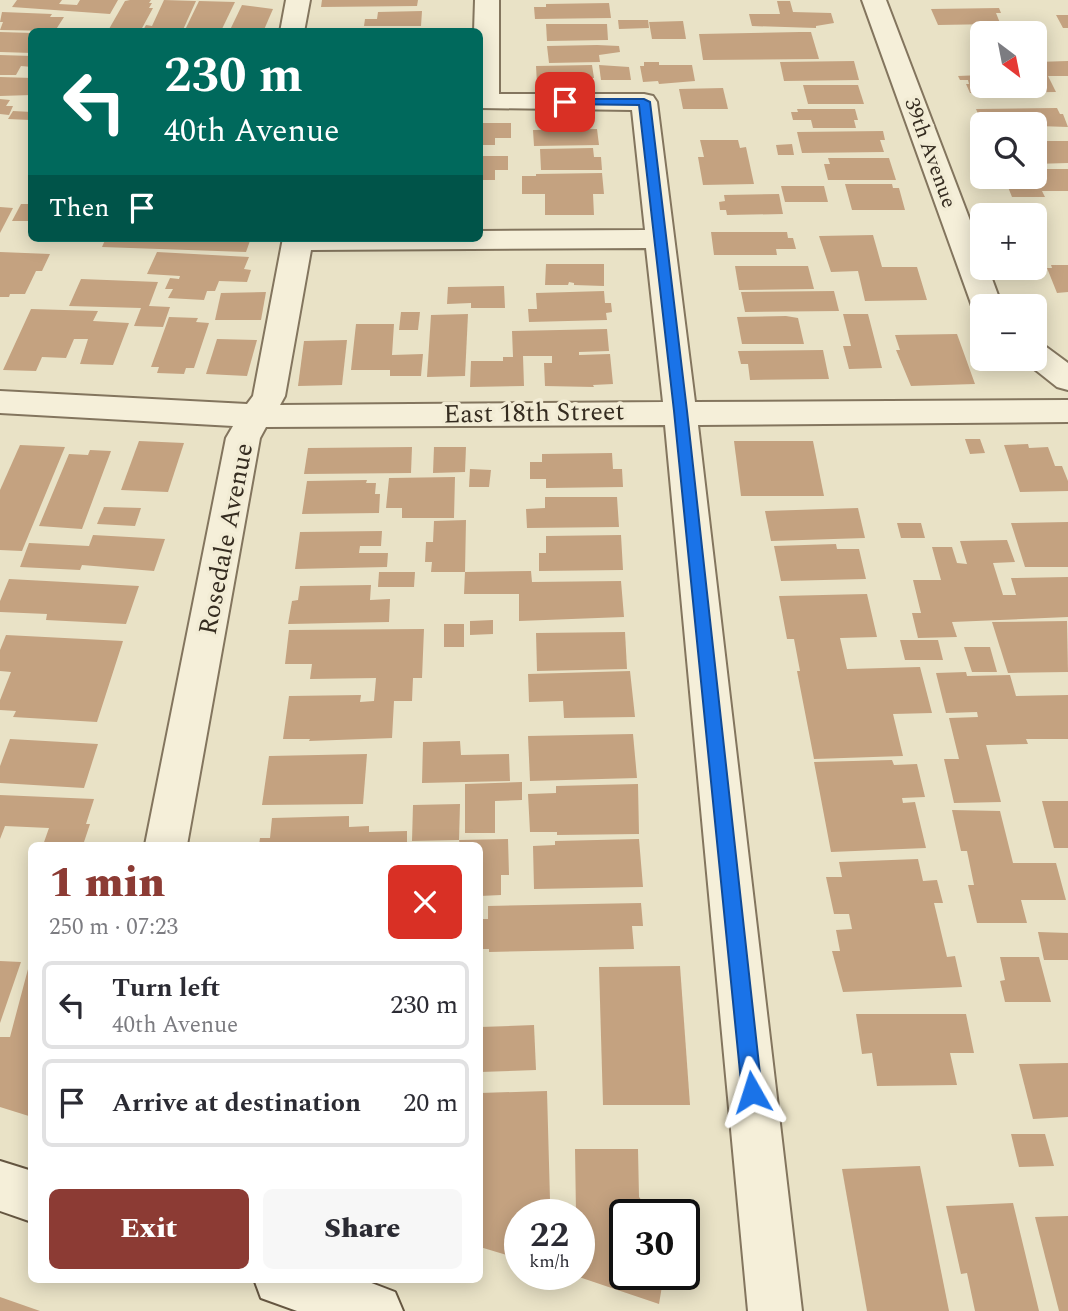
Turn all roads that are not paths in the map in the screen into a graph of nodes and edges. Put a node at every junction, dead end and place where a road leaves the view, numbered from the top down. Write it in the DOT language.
graph roads {
  1 [pos="298,0"];
  2 [pos="487,0"];
  3 [pos="874,0"];
  4 [pos="293,28"];
  5 [pos="483,239"];
  6 [pos="661,239"];
  7 [pos="298,242"];
  8 [pos="983,294"];
  9 [pos="1047,363"];
  10 [pos="1068,379"];
  11 [pos="0,402"];
  12 [pos="680,411"];
  13 [pos="1068,411"];
  14 [pos="257,416"];
  15 [pos="167,842"];
  16 [pos="0,1186"];
  17 [pos="28,1196"];
  18 [pos="292,1283"];
  19 [pos="376,1311"];
  20 [pos="775,1311"];
  1 -- 4 [label="street"];
  2 -- 6 [label="street"];
  3 -- 8 [label="street, 39th Avenue"];
  5 -- 6 [label="street"];
  6 -- 12 [label="street"];
  7 -- 14 [label="street, Rosedale Avenue"];
  9 -- 10 [label="street"];
  11 -- 14 [label="street, East 18th Street"];
  12 -- 13 [label="street, East 18th Street"];
  12 -- 14 [label="street, East 18th Street"];
  12 -- 20 [label="street"];
  14 -- 15 [label="street, Rosedale Avenue"];
  16 -- 17 [label="street"];
  18 -- 19 [label="street"];
}
